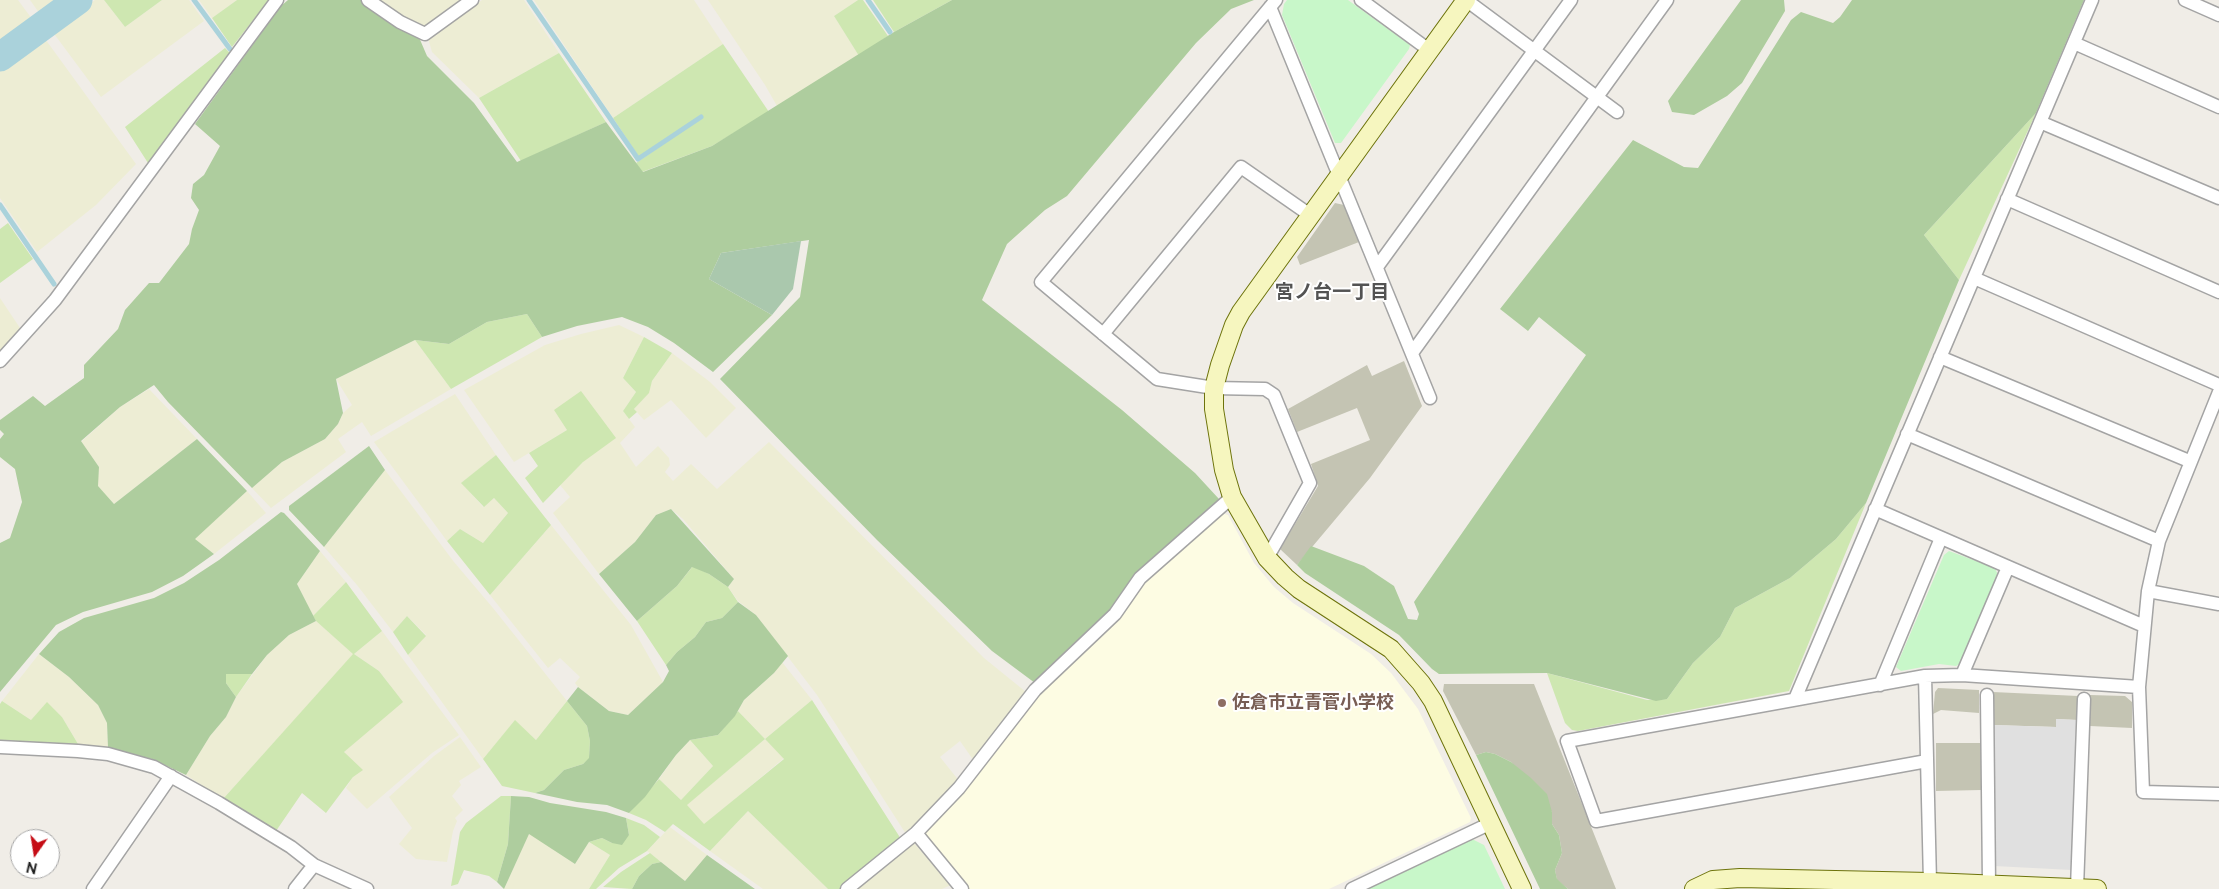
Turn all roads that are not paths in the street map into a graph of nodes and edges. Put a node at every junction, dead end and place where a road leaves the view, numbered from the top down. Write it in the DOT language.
graph roads {
  1 [pos="277,0"];
  2 [pos="368,0"];
  3 [pos="472,0"];
  4 [pos="1466,0"];
  5 [pos="1571,0"];
  6 [pos="1667,0"];
  7 [pos="2092,0"];
  8 [pos="2185,0"];
  9 [pos="1363,1"];
  10 [pos="1273,4"];
  11 [pos="2219,15"];
  12 [pos="2074,44"];
  13 [pos="1430,50"];
  14 [pos="1534,50"];
  15 [pos="1597,97"];
  16 [pos="2219,107"];
  17 [pos="1617,112"];
  18 [pos="2040,122"];
  19 [pos="1339,175"];
  20 [pos="2219,198"];
  21 [pos="2007,199"];
  22 [pos="1310,215"];
  23 [pos="1377,267"];
  24 [pos="1974,278"];
  25 [pos="2219,292"];
  26 [pos="1103,334"];
  27 [pos="1412,353"];
  28 [pos="1940,356"];
  29 [pos="0,361"];
  30 [pos="2219,384"];
  31 [pos="1214,388"];
  32 [pos="2219,392"];
  33 [pos="1430,398"];
  34 [pos="1907,434"];
  35 [pos="2189,462"];
  36 [pos="1232,497"];
  37 [pos="1875,510"];
  38 [pos="1941,538"];
  39 [pos="2159,541"];
  40 [pos="1267,558"];
  41 [pos="2008,568"];
  42 [pos="2148,591"];
  43 [pos="2219,604"];
  44 [pos="2144,626"];
  45 [pos="1962,675"];
  46 [pos="1925,676"];
  47 [pos="1880,685"];
  48 [pos="2139,686"];
  49 [pos="1988,694"];
  50 [pos="1794,699"];
  51 [pos="2084,700"];
  52 [pos="0,747"];
  53 [pos="1927,761"];
  54 [pos="172,776"];
  55 [pos="2219,794"];
  56 [pos="1490,823"];
  57 [pos="916,833"];
  58 [pos="314,865"];
  59 [pos="1930,882"];
  60 [pos="1989,884"];
  61 [pos="2077,888"];
  62 [pos="93,889"];
  63 [pos="295,889"];
  64 [pos="367,889"];
  65 [pos="847,889"];
  66 [pos="962,889"];
  67 [pos="1352,889"];
  68 [pos="1522,889"];
  69 [pos="1694,889"];
  70 [pos="2097,889"];
  1 -- 29 [label="street"];
  2 -- 3 [label="street"];
  4 -- 13 [label="street"];
  4 -- 14 [label="street"];
  5 -- 14 [label="street"];
  6 -- 15 [label="street"];
  7 -- 12 [label="street"];
  8 -- 11 [label="street"];
  9 -- 13 [label="street"];
  10 -- 19 [label="street"];
  10 -- 26 [label="street"];
  12 -- 16 [label="street"];
  12 -- 18 [label="street"];
  13 -- 19 [label="street"];
  14 -- 15 [label="street"];
  14 -- 23 [label="street"];
  15 -- 17 [label="street"];
  15 -- 27 [label="street"];
  18 -- 20 [label="street"];
  18 -- 21 [label="street"];
  19 -- 22 [label="street"];
  19 -- 23 [label="street"];
  21 -- 24 [label="street"];
  21 -- 25 [label="street"];
  22 -- 26 [label="street"];
  22 -- 31 [label="street"];
  23 -- 27 [label="street"];
  24 -- 28 [label="street"];
  24 -- 30 [label="street"];
  26 -- 31 [label="street"];
  27 -- 33 [label="street"];
  28 -- 34 [label="street"];
  28 -- 35 [label="street"];
  31 -- 36 [label="street"];
  31 -- 40 [label="street"];
  32 -- 35 [label="street"];
  34 -- 37 [label="street"];
  34 -- 39 [label="street"];
  35 -- 39 [label="street"];
  36 -- 40 [label="street"];
  36 -- 57 [label="street"];
  37 -- 38 [label="street"];
  37 -- 50 [label="street"];
  38 -- 41 [label="street"];
  38 -- 47 [label="street"];
  39 -- 42 [label="street"];
  40 -- 56 [label="street"];
  41 -- 44 [label="street"];
  41 -- 45 [label="street"];
  42 -- 43 [label="street"];
  42 -- 44 [label="street"];
  44 -- 48 [label="street"];
  45 -- 46 [label="street"];
  45 -- 48 [label="street"];
  46 -- 47 [label="street"];
  46 -- 53 [label="street"];
  47 -- 50 [label="street"];
  48 -- 55 [label="street"];
  49 -- 60 [label="street"];
  50 -- 53 [label="street"];
  51 -- 61 [label="street"];
  52 -- 54 [label="street"];
  53 -- 59 [label="street"];
  54 -- 58 [label="street"];
  54 -- 62 [label="street"];
  56 -- 67 [label="street"];
  56 -- 68 [label="street"];
  57 -- 65 [label="street"];
  57 -- 66 [label="street"];
  58 -- 63 [label="street"];
  58 -- 64 [label="street"];
  59 -- 60 [label="street"];
  59 -- 69 [label="street"];
  60 -- 61 [label="street"];
  61 -- 70 [label="street"];
}
